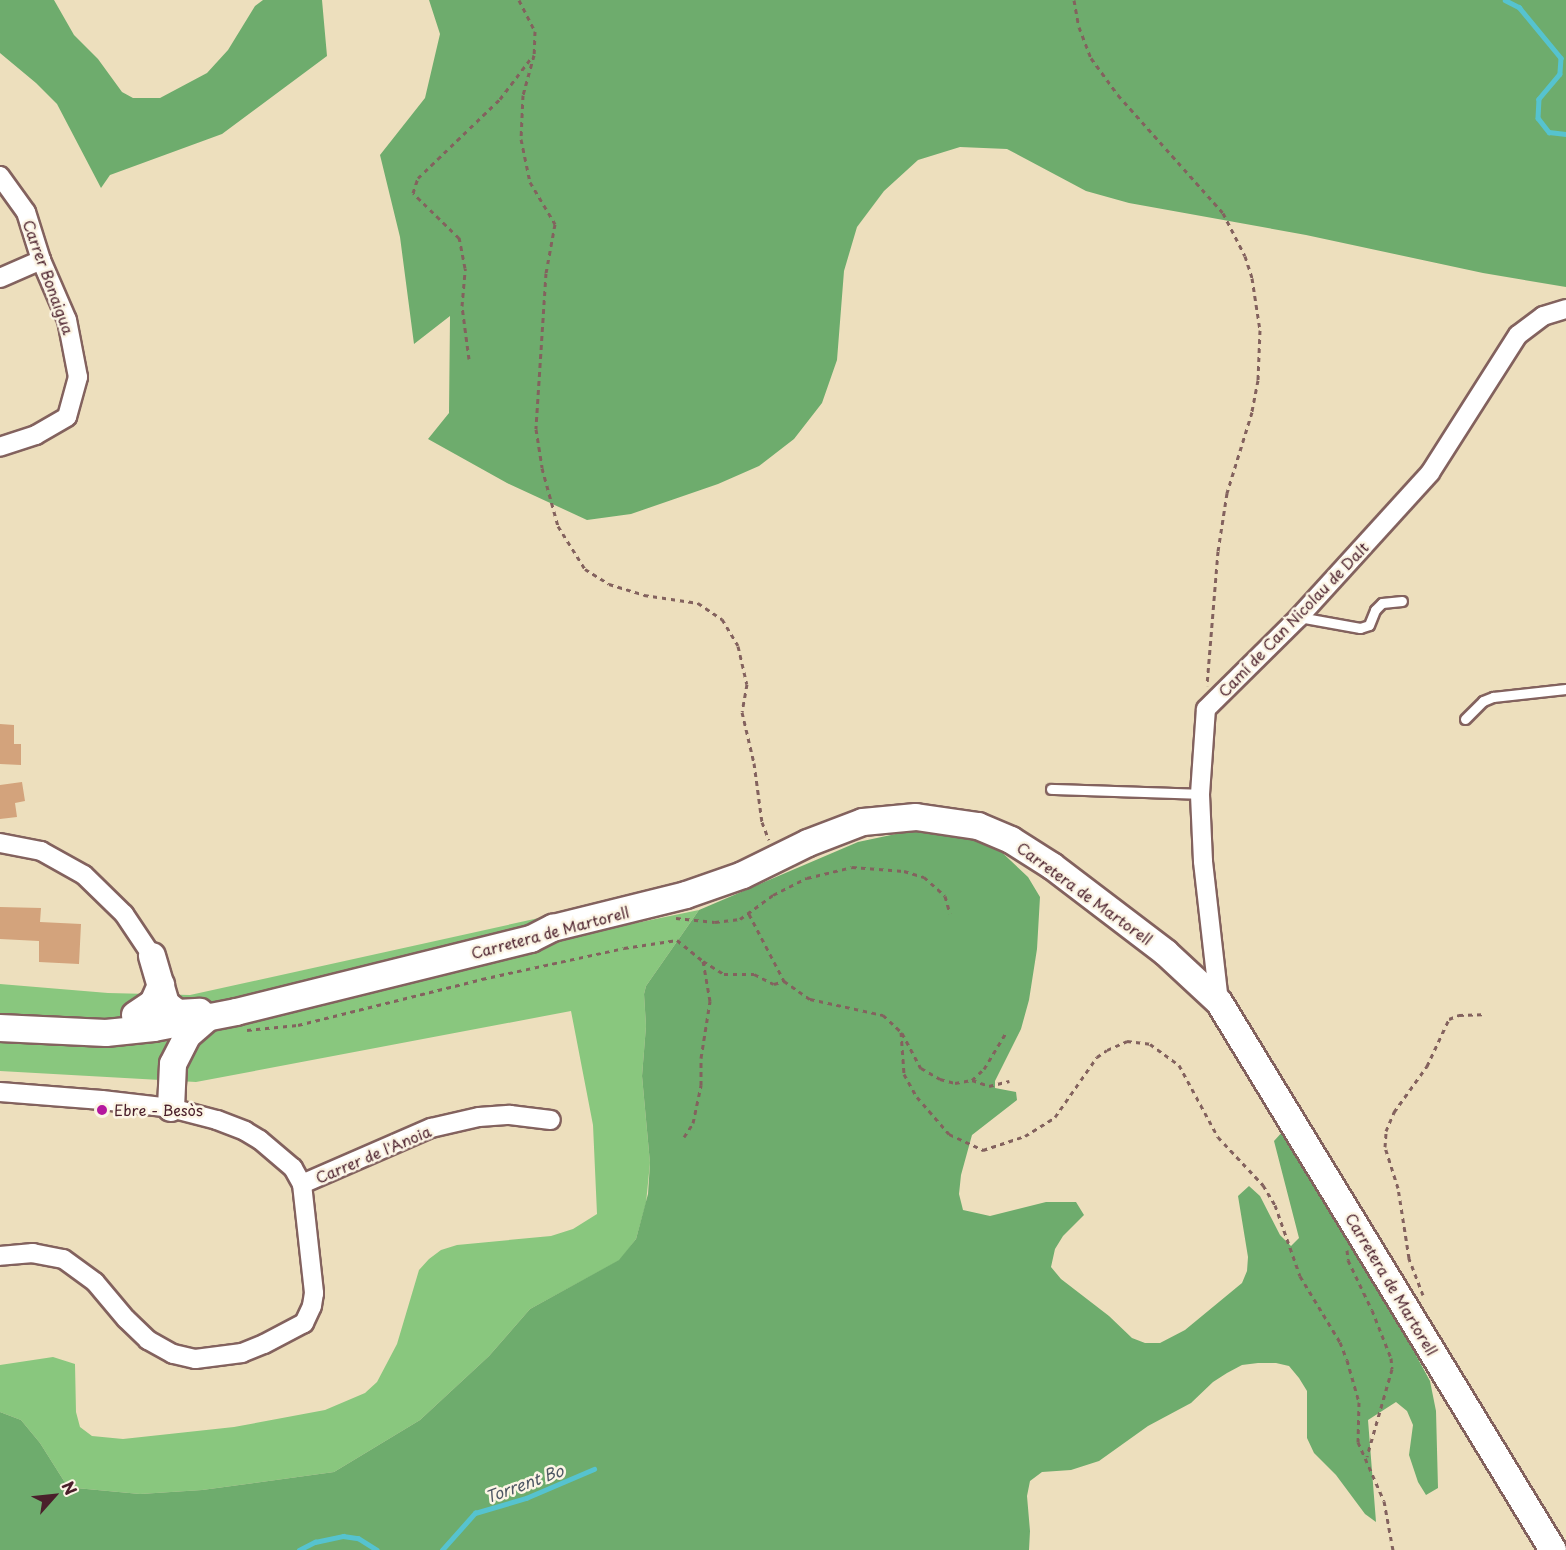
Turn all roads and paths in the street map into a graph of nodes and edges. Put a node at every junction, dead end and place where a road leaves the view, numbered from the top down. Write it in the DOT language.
graph roads {
  1 [pos="519,0"];
  2 [pos="1074,0"];
  3 [pos="534,55"];
  4 [pos="0,176"];
  5 [pos="41,260"];
  6 [pos="0,278"];
  7 [pos="1566,309"];
  8 [pos="470,358"];
  9 [pos="0,447"];
  10 [pos="1402,601"];
  11 [pos="1299,617"];
  12 [pos="1566,689"];
  13 [pos="1206,709"];
  14 [pos="1465,719"];
  15 [pos="1052,789"];
  16 [pos="1200,794"];
  17 [pos="0,843"];
  18 [pos="776,858"];
  19 [pos="644,906"];
  20 [pos="950,913"];
  21 [pos="749,914"];
  22 [pos="553,928"];
  23 [pos="152,956"];
  24 [pos="703,961"];
  25 [pos="784,981"];
  26 [pos="169,995"];
  27 [pos="1219,1002"];
  28 [pos="205,1010"];
  29 [pos="236,1012"];
  30 [pos="0,1013"];
  31 [pos="1483,1014"];
  32 [pos="120,1027"];
  33 [pos="0,1028"];
  34 [pos="1007,1031"];
  35 [pos="901,1032"];
  36 [pos="173,1064"];
  37 [pos="972,1080"];
  38 [pos="1009,1081"];
  39 [pos="0,1092"];
  40 [pos="171,1108"];
  41 [pos="551,1120"];
  42 [pos="684,1137"];
  43 [pos="302,1184"];
  44 [pos="1346,1248"];
  45 [pos="0,1256"];
  46 [pos="1425,1298"];
  47 [pos="1366,1458"];
  48 [pos="1393,1550"];
  49 [pos="1553,1550"];
  1 -- 3 [label="path"];
  2 -- 13 [label="path"];
  3 -- 8 [label="path"];
  3 -- 18 [label="path"];
  4 -- 5 [label="street, Carrer Bonaigua"];
  5 -- 6 [label="street"];
  5 -- 9 [label="street, Carrer Bonaigua"];
  7 -- 11 [label="street, Camí de Can Nicolau de Dalt"];
  10 -- 11 [label="lane"];
  11 -- 13 [label="street, Camí de Can Nicolau de Dalt"];
  12 -- 14 [label="lane"];
  13 -- 16 [label="street, Camí de Can Nicolau de Dalt"];
  15 -- 16 [label="lane"];
  16 -- 27 [label="street, Camí de Can Nicolau de Dalt"];
  17 -- 23 [label="street"];
  18 -- 19 [label="main road, Carretera de Martorell"];
  18 -- 27 [label="main road, Carretera de Martorell"];
  19 -- 21 [label="path"];
  19 -- 22 [label="main road, Carretera de Martorell"];
  20 -- 21 [label="path"];
  21 -- 25 [label="path"];
  22 -- 28 [label="main road"];
  22 -- 29 [label="main road, Carretera de Martorell"];
  23 -- 26 [label="main road"];
  24 -- 25 [label="path"];
  24 -- 29 [label="path"];
  24 -- 42 [label="path"];
  25 -- 35 [label="path"];
  26 -- 28 [label="main road"];
  26 -- 29 [label="main road"];
  26 -- 32 [label="main road"];
  27 -- 49 [label="main road, Carretera de Martorell"];
  28 -- 29 [label="main road, Carretera de Martorell"];
  28 -- 32 [label="main road, Carretera de Martorell"];
  28 -- 36 [label="main road"];
  30 -- 32 [label="main road"];
  31 -- 46 [label="path"];
  32 -- 33 [label="main road, Carretera de Martorell"];
  32 -- 36 [label="main road"];
  34 -- 37 [label="path"];
  35 -- 37 [label="path"];
  35 -- 47 [label="path"];
  36 -- 40 [label="main road"];
  37 -- 38 [label="path"];
  39 -- 40 [label="street"];
  40 -- 43 [label="street"];
  41 -- 43 [label="street, Carrer de l'Anoia"];
  43 -- 45 [label="street"];
  44 -- 47 [label="path"];
  47 -- 48 [label="path"];
}
